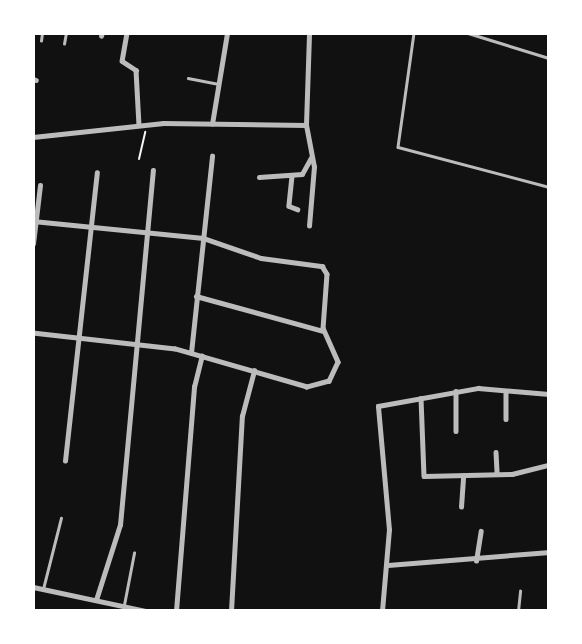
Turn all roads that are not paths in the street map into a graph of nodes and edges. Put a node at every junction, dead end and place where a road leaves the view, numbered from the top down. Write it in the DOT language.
graph roads {
  1 [pos="42,33"];
  2 [pos="65,33"];
  3 [pos="127,33"];
  4 [pos="227,33"];
  5 [pos="309,33"];
  6 [pos="414,33"];
  7 [pos="468,33"];
  8 [pos="41,41"];
  9 [pos="64,44"];
  10 [pos="549,58"];
  11 [pos="188,78"];
  12 [pos="218,84"];
  13 [pos="212,124"];
  14 [pos="139,125"];
  15 [pos="306,125"];
  16 [pos="33,137"];
  17 [pos="212,156"];
  18 [pos="311,158"];
  19 [pos="153,171"];
  20 [pos="97,173"];
  21 [pos="292,176"];
  22 [pos="259,177"];
  23 [pos="40,184"];
  24 [pos="549,187"];
  25 [pos="297,209"];
  26 [pos="34,221"];
  27 [pos="309,226"];
  28 [pos="91,227"];
  29 [pos="147,232"];
  30 [pos="203,238"];
  31 [pos="33,244"];
  32 [pos="196,296"];
  33 [pos="323,331"];
  34 [pos="33,333"];
  35 [pos="80,338"];
  36 [pos="135,343"];
  37 [pos="191,352"];
  38 [pos="202,356"];
  39 [pos="254,371"];
  40 [pos="456,391"];
  41 [pos="506,391"];
  42 [pos="549,394"];
  43 [pos="421,398"];
  44 [pos="506,419"];
  45 [pos="456,430"];
  46 [pos="496,452"];
  47 [pos="65,461"];
  48 [pos="549,465"];
  49 [pos="497,474"];
  50 [pos="463,476"];
  51 [pos="461,507"];
  52 [pos="61,518"];
  53 [pos="481,531"];
  54 [pos="549,552"];
  55 [pos="134,553"];
  56 [pos="476,561"];
  57 [pos="388,565"];
  58 [pos="33,587"];
  59 [pos="520,591"];
  60 [pos="46,592"];
  61 [pos="96,600"];
  62 [pos="124,605"];
  63 [pos="131,609"];
  64 [pos="146,611"];
  65 [pos="176,611"];
  66 [pos="231,611"];
  67 [pos="382,611"];
  68 [pos="518,611"];
  1 -- 8 [label="lane"];
  2 -- 9 [label="lane"];
  3 -- 14 [label="street"];
  4 -- 12 [label="street"];
  5 -- 15 [label="street"];
  6 -- 24 [label="lane"];
  7 -- 10 [label="lane"];
  11 -- 12 [label="lane"];
  12 -- 13 [label="street"];
  13 -- 14 [label="street"];
  13 -- 15 [label="street"];
  14 -- 16 [label="street"];
  15 -- 18 [label="street"];
  17 -- 30 [label="street"];
  18 -- 21 [label="street"];
  18 -- 27 [label="street"];
  19 -- 29 [label="street"];
  20 -- 28 [label="street"];
  21 -- 22 [label="street"];
  21 -- 25 [label="street"];
  23 -- 26 [label="street"];
  26 -- 28 [label="street"];
  26 -- 31 [label="street"];
  28 -- 29 [label="street"];
  28 -- 35 [label="street"];
  29 -- 30 [label="street"];
  29 -- 36 [label="street"];
  30 -- 32 [label="street"];
  30 -- 33 [label="street"];
  32 -- 33 [label="street"];
  32 -- 37 [label="street"];
  33 -- 39 [label="street"];
  34 -- 35 [label="street"];
  35 -- 36 [label="street"];
  35 -- 47 [label="street"];
  36 -- 37 [label="street"];
  36 -- 61 [label="street"];
  37 -- 38 [label="street"];
  38 -- 39 [label="street"];
  38 -- 65 [label="street"];
  39 -- 66 [label="street"];
  40 -- 41 [label="street"];
  40 -- 43 [label="street"];
  40 -- 45 [label="street"];
  41 -- 42 [label="street"];
  41 -- 44 [label="street"];
  43 -- 50 [label="street"];
  43 -- 57 [label="street"];
  46 -- 49 [label="street"];
  48 -- 49 [label="street"];
  49 -- 50 [label="street"];
  50 -- 51 [label="street"];
  52 -- 60 [label="lane"];
  53 -- 56 [label="street"];
  54 -- 56 [label="street"];
  55 -- 62 [label="lane"];
  56 -- 57 [label="street"];
  57 -- 67 [label="street"];
  58 -- 60 [label="street"];
  59 -- 68 [label="lane"];
  60 -- 61 [label="street"];
  61 -- 62 [label="street"];
  62 -- 63 [label="street"];
  63 -- 64 [label="street"];
}
